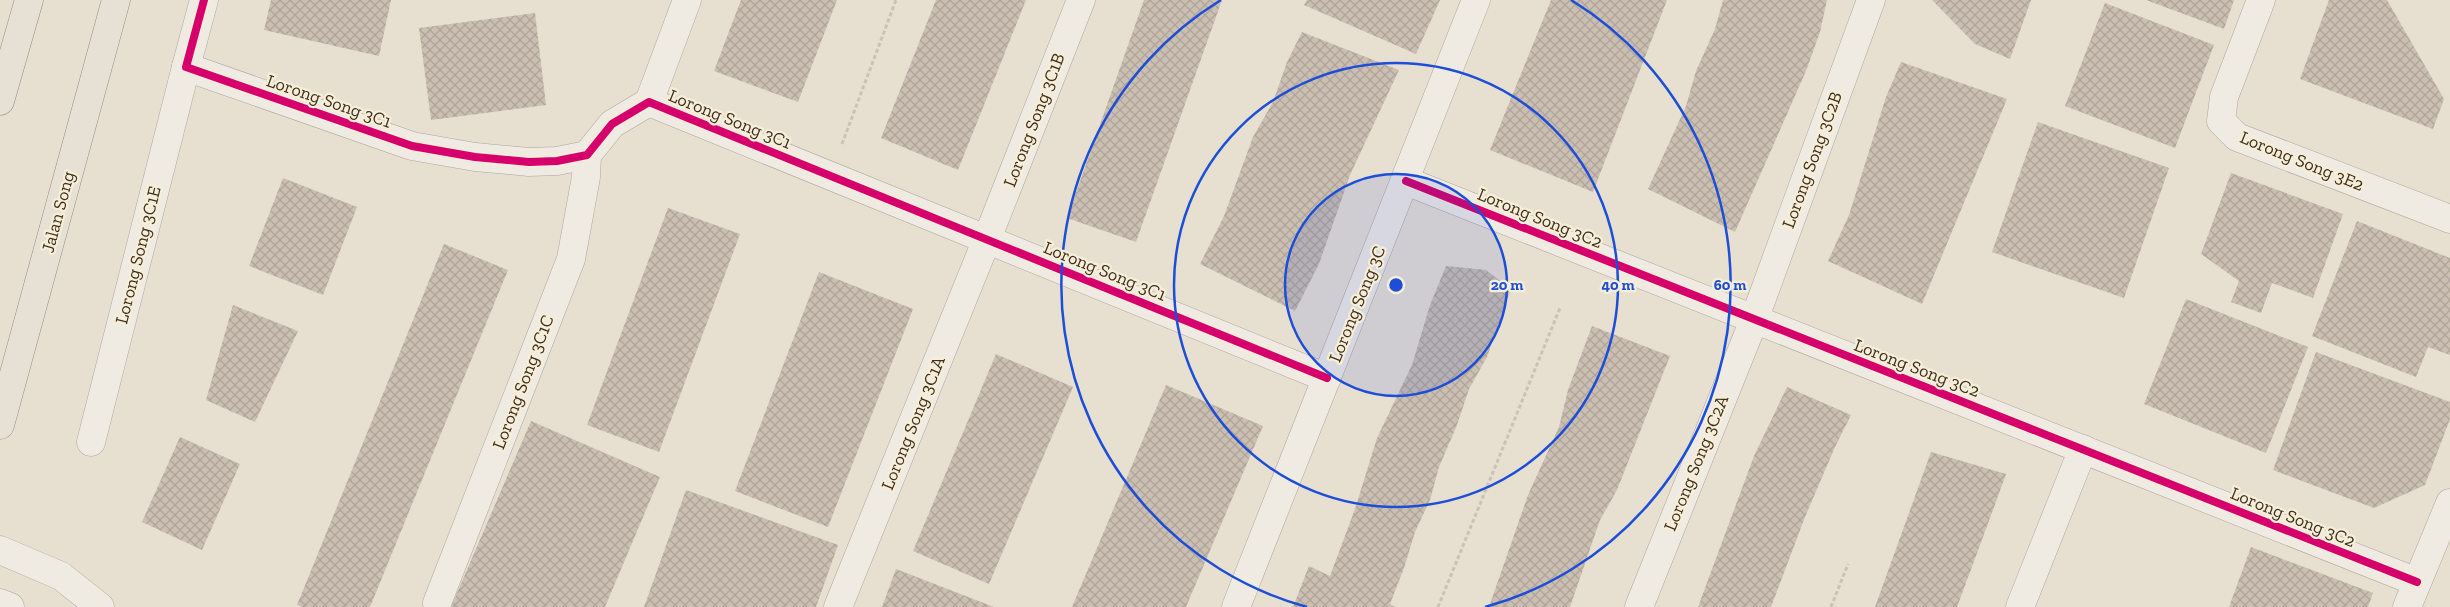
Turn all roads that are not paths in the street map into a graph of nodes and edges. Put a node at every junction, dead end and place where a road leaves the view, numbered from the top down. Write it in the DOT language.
graph roads {
  1 [pos="29,0"];
  2 [pos="116,0"];
  3 [pos="204,0"];
  4 [pos="687,0"];
  5 [pos="1081,0"];
  6 [pos="1476,0"];
  7 [pos="1871,0"];
  8 [pos="2261,0"];
  9 [pos="186,67"];
  10 [pos="0,101"];
  11 [pos="649,102"];
  12 [pos="587,155"];
  13 [pos="1406,181"];
  14 [pos="2450,220"];
  15 [pos="987,239"];
  16 [pos="1754,320"];
  17 [pos="1327,378"];
  18 [pos="0,425"];
  19 [pos="91,442"];
  20 [pos="2083,449"];
  21 [pos="2450,502"];
  22 [pos="0,550"];
  23 [pos="2416,582"];
  24 [pos="0,603"];
  25 [pos="437,603"];
  26 [pos="10,607"];
  27 [pos="100,607"];
  28 [pos="838,607"];
  29 [pos="1236,607"];
  30 [pos="1639,607"];
  31 [pos="2020,607"];
  32 [pos="2407,607"];
  1 -- 10 [label="main road"];
  2 -- 18 [label="main road, Jalan Song"];
  3 -- 9 [label="street"];
  4 -- 11 [label="street"];
  5 -- 15 [label="street, Lorong Song 3C1B"];
  6 -- 13 [label="street, Lorong Song 3C"];
  7 -- 16 [label="street, Lorong Song 3C2B"];
  8 -- 14 [label="street, Lorong Song 3E2"];
  9 -- 12 [label="street, Lorong Song 3C1"];
  9 -- 19 [label="street, Lorong Song 3C1E"];
  11 -- 12 [label="street, Lorong Song 3C1"];
  11 -- 15 [label="street, Lorong Song 3C1"];
  12 -- 25 [label="street, Lorong Song 3C1C"];
  13 -- 16 [label="street, Lorong Song 3C2"];
  13 -- 17 [label="street, Lorong Song 3C"];
  15 -- 17 [label="street, Lorong Song 3C1"];
  15 -- 28 [label="street, Lorong Song 3C1A"];
  16 -- 20 [label="street, Lorong Song 3C2"];
  16 -- 30 [label="street, Lorong Song 3C2A"];
  17 -- 29 [label="street, Lorong Song 3C"];
  20 -- 23 [label="street, Lorong Song 3C2"];
  20 -- 31 [label="street"];
  21 -- 23 [label="street"];
  22 -- 27 [label="street"];
  23 -- 32 [label="street"];
  24 -- 26 [label="street"];
}
